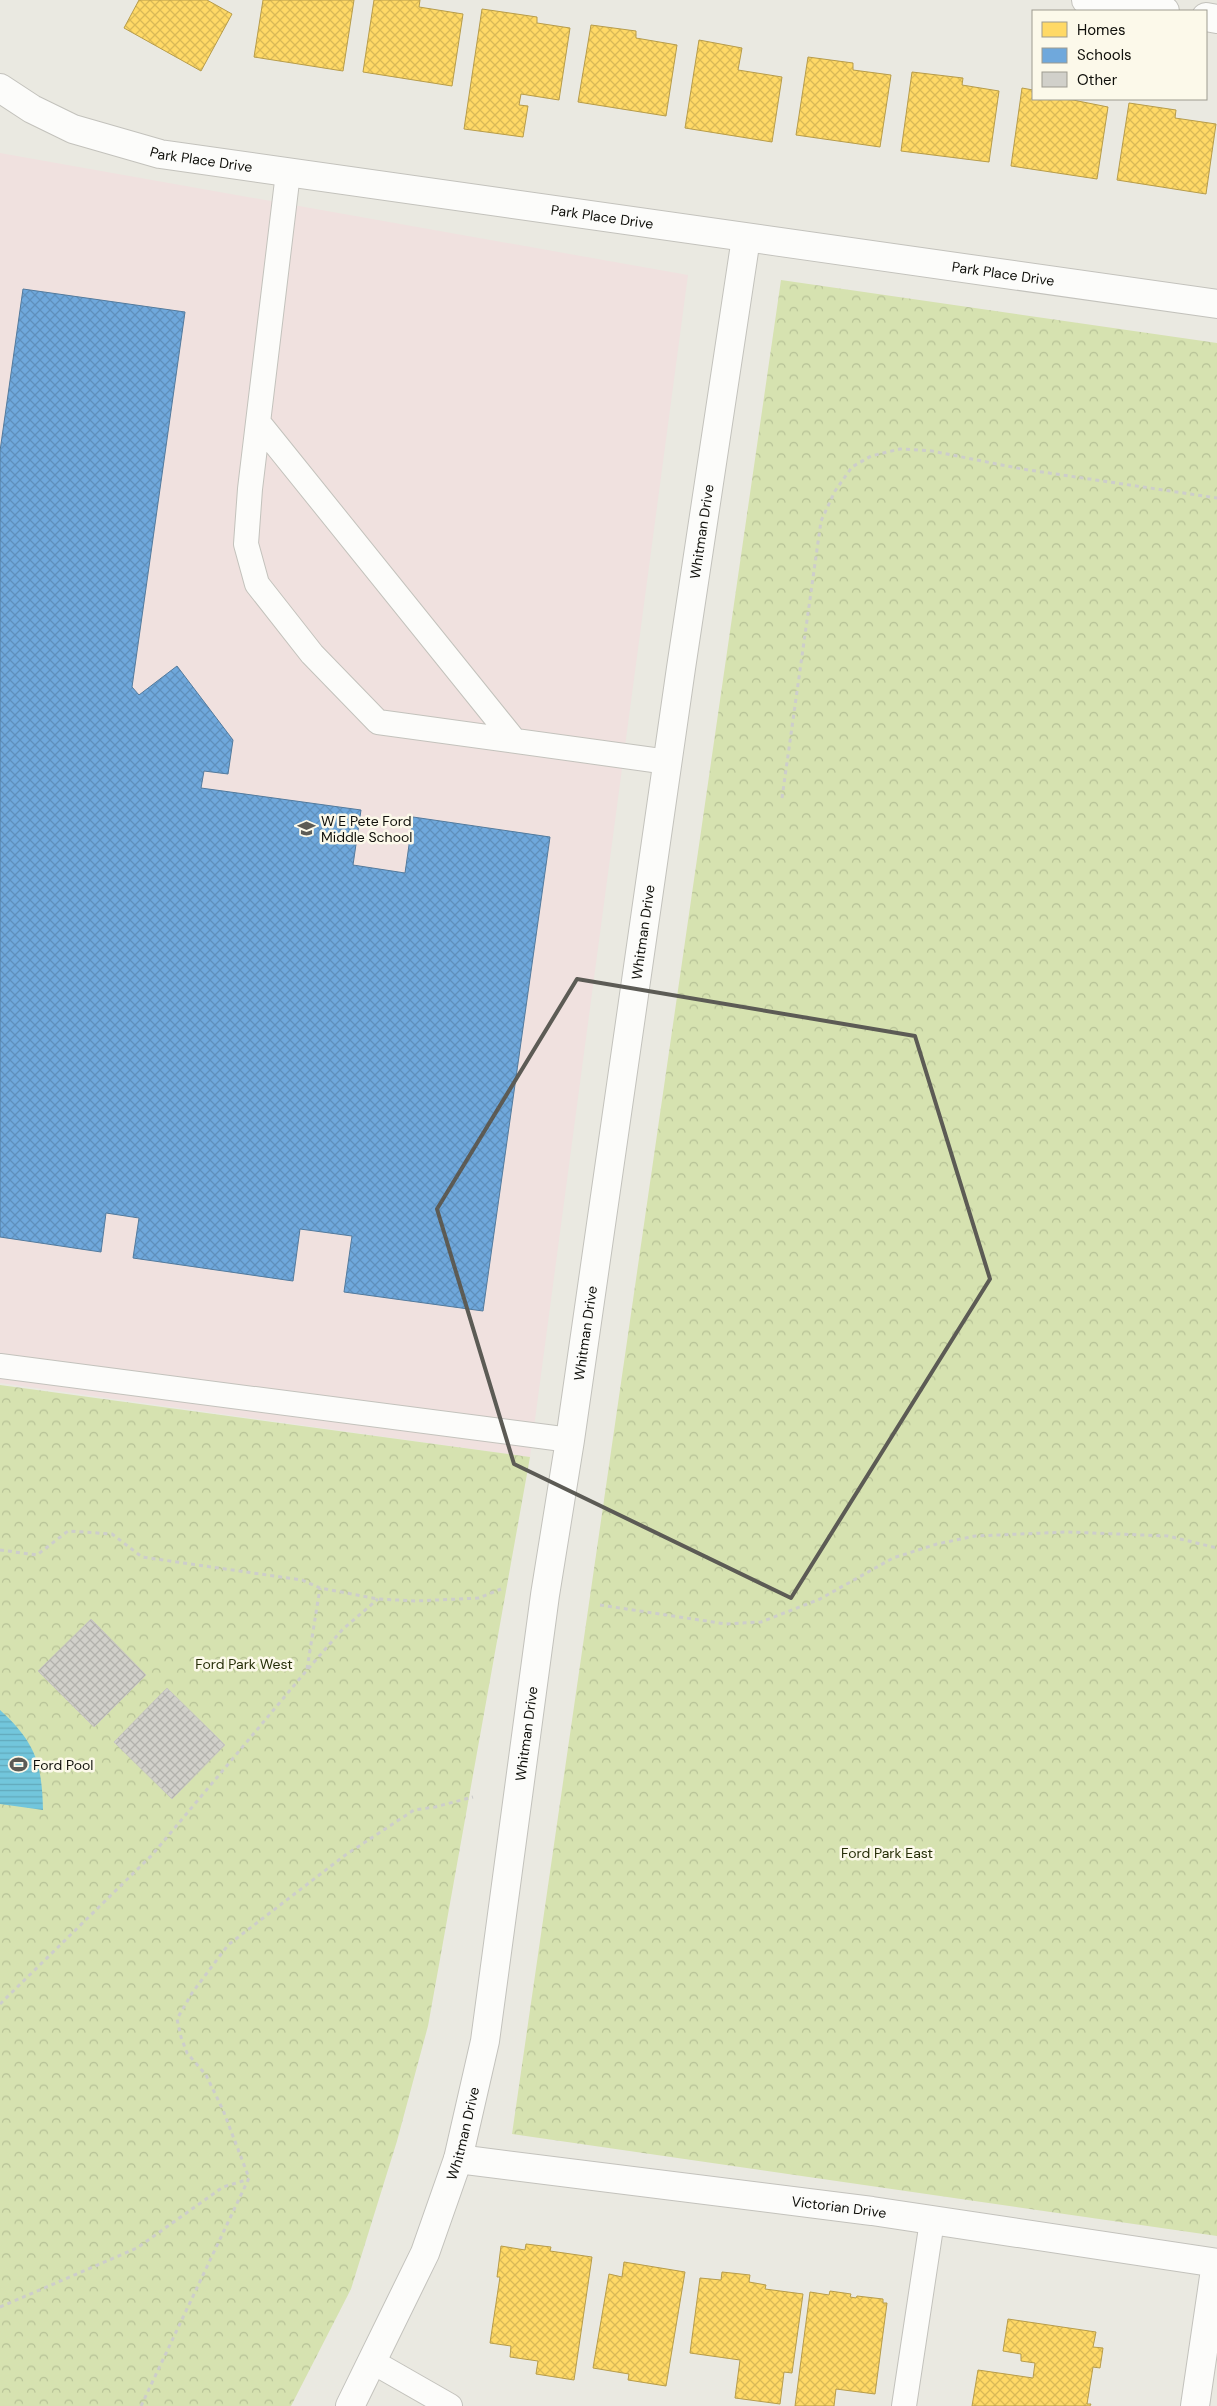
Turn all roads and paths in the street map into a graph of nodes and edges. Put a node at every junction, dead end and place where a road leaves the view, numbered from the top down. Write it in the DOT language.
graph roads {
  1 [pos="1086,0"];
  2 [pos="1158,10"];
  3 [pos="1,90"];
  4 [pos="288,173"];
  5 [pos="746,238"];
  6 [pos="1217,304"];
  7 [pos="258,422"];
  8 [pos="1217,498"];
  9 [pos="514,740"];
  10 [pos="668,762"];
  11 [pos="782,798"];
  12 [pos="0,1366"];
  13 [pos="570,1440"];
  14 [pos="1217,1548"];
  15 [pos="0,1550"];
  16 [pos="320,1588"];
  17 [pos="501,1589"];
  18 [pos="378,1599"];
  19 [pos="600,1605"];
  20 [pos="307,1670"];
  21 [pos="473,1797"];
  22 [pos="0,2004"];
  23 [pos="458,2159"];
  24 [pos="249,2178"];
  25 [pos="932,2221"];
  26 [pos="1217,2263"];
  27 [pos="0,2307"];
  28 [pos="373,2362"];
  29 [pos="141,2406"];
  30 [pos="350,2406"];
  31 [pos="450,2406"];
  32 [pos="904,2406"];
  33 [pos="1195,2406"];
  1 -- 2 [label="street"];
  3 -- 4 [label="street, Park Place Drive"];
  4 -- 5 [label="street, Park Place Drive"];
  4 -- 7 [label="lane"];
  5 -- 6 [label="street, Park Place Drive"];
  5 -- 10 [label="street, Whitman Drive"];
  7 -- 9 [label="lane"];
  7 -- 9 [label="lane"];
  8 -- 11 [label="path"];
  9 -- 10 [label="lane"];
  10 -- 13 [label="street, Whitman Drive"];
  12 -- 13 [label="lane"];
  13 -- 23 [label="street, Whitman Drive"];
  14 -- 19 [label="path"];
  15 -- 16 [label="path"];
  16 -- 18 [label="path"];
  16 -- 20 [label="path"];
  17 -- 18 [label="path"];
  18 -- 20 [label="path"];
  20 -- 22 [label="path"];
  21 -- 24 [label="path"];
  23 -- 25 [label="street, Victorian Drive"];
  23 -- 28 [label="street, Whitman Drive"];
  24 -- 27 [label="path"];
  24 -- 29 [label="path"];
  25 -- 26 [label="street, Victorian Drive"];
  25 -- 32 [label="lane"];
  26 -- 33 [label="street"];
  28 -- 30 [label="street, Whitman Drive"];
  28 -- 31 [label="lane"];
}
